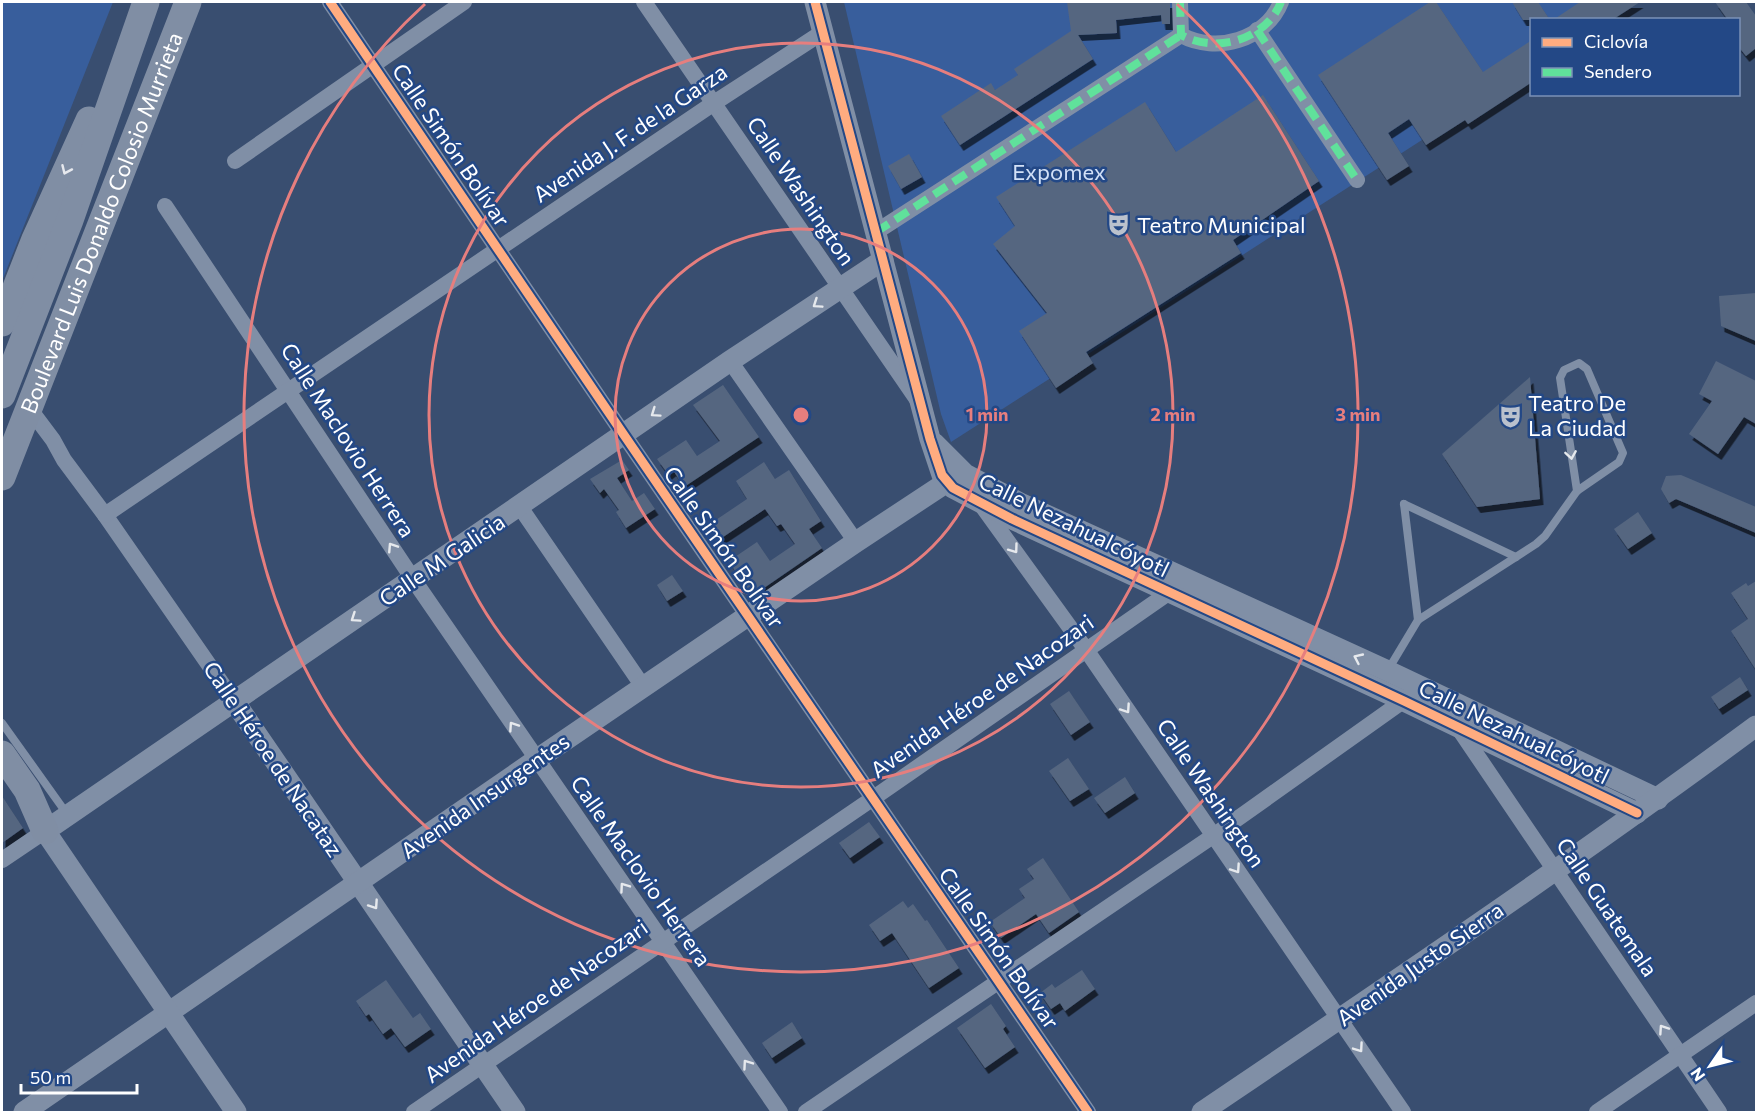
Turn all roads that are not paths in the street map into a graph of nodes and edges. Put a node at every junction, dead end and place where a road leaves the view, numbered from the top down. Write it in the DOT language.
graph roads {
  1 [pos="144,2"];
  2 [pos="188,2"];
  3 [pos="330,2"];
  4 [pos="464,2"];
  5 [pos="644,2"];
  6 [pos="815,2"];
  7 [pos="1180,2"];
  8 [pos="1281,2"];
  9 [pos="1257,30"];
  10 [pos="176,32"];
  11 [pos="823,32"];
  12 [pos="1181,35"];
  13 [pos="374,64"];
  14 [pos="714,103"];
  15 [pos="235,161"];
  16 [pos="1357,180"];
  17 [pos="165,206"];
  18 [pos="78,222"];
  19 [pos="876,232"];
  20 [pos="498,249"];
  21 [pos="883,260"];
  22 [pos="840,288"];
  23 [pos="2,323"];
  24 [pos="730,361"];
  25 [pos="288,390"];
  26 [pos="2,395"];
  27 [pos="921,406"];
  28 [pos="29,408"];
  29 [pos="2,434"];
  30 [pos="624,435"];
  31 [pos="930,439"];
  32 [pos="2,477"];
  33 [pos="947,482"];
  34 [pos="1577,491"];
  35 [pos="983,494"];
  36 [pos="520,507"];
  37 [pos="105,515"];
  38 [pos="856,542"];
  39 [pos="1516,557"];
  40 [pos="413,579"];
  41 [pos="1188,579"];
  42 [pos="1169,592"];
  43 [pos="749,616"];
  44 [pos="1418,620"];
  45 [pos="1087,651"];
  46 [pos="1382,680"];
  47 [pos="644,688"];
  48 [pos="1431,692"];
  49 [pos="234,701"];
  50 [pos="1404,701"];
  51 [pos="2,723"];
  52 [pos="1756,726"];
  53 [pos="1458,727"];
  54 [pos="2,754"];
  55 [pos="536,760"];
  56 [pos="2,774"];
  57 [pos="22,793"];
  58 [pos="872,799"];
  59 [pos="1658,799"];
  60 [pos="1637,813"];
  61 [pos="67,815"];
  62 [pos="45,831"];
  63 [pos="1213,836"];
  64 [pos="2,860"];
  65 [pos="1555,871"];
  66 [pos="358,883"];
  67 [pos="662,942"];
  68 [pos="999,982"];
  69 [pos="1756,1003"];
  70 [pos="168,1013"];
  71 [pos="1339,1019"];
  72 [pos="1680,1055"];
  73 [pos="483,1065"];
  74 [pos="24,1113"];
  75 [pos="236,1113"];
  76 [pos="414,1113"];
  77 [pos="515,1113"];
  78 [pos="780,1113"];
  79 [pos="806,1113"];
  80 [pos="1088,1113"];
  81 [pos="1202,1113"];
  82 [pos="1403,1113"];
  83 [pos="1597,1113"];
  84 [pos="1719,1113"];
  1 -- 18 [label="highway"];
  1 -- 23 [label="highway, Boulevard Luis Donaldo Colosio Murrieta, one-way"];
  2 -- 10 [label="highway, Boulevard Luis Donaldo Colosio Murrieta"];
  3 -- 13 [label="street, Calle Simón Bolívar"];
  4 -- 13 [label="street"];
  5 -- 14 [label="street, Calle Washington"];
  6 -- 11 [label="street, Calle Nezahualcóyotl"];
  7 -- 12 [label="street"];
  8 -- 9 [label="street"];
  9 -- 12 [label="street"];
  9 -- 16 [label="street"];
  10 -- 18 [label="highway"];
  10 -- 28 [label="highway, Boulevard Luis Donaldo Colosio Murrieta"];
  11 -- 14 [label="street, Avenida J. F. de la Garza"];
  11 -- 19 [label="street, Calle Nezahualcóyotl"];
  12 -- 19 [label="street"];
  13 -- 15 [label="street"];
  13 -- 20 [label="street, Calle Simón Bolívar"];
  14 -- 20 [label="street, Avenida J. F. de la Garza"];
  14 -- 22 [label="street, Calle Washington"];
  17 -- 25 [label="street, Calle Maclovio Herrera"];
  18 -- 26 [label="highway"];
  18 -- 29 [label="highway"];
  19 -- 21 [label="street, Calle Nezahualcóyotl"];
  20 -- 25 [label="street, Avenida J. F. de la Garza"];
  20 -- 30 [label="street, Calle Simón Bolívar"];
  21 -- 22 [label="street, Calle M Galicia"];
  21 -- 27 [label="street, Calle Nezahualcóyotl"];
  22 -- 24 [label="street, Calle M Galicia, one-way"];
  22 -- 27 [label="street, Calle Washington"];
  24 -- 30 [label="street, Calle M Galicia, one-way"];
  24 -- 38 [label="street"];
  25 -- 37 [label="street, Avenida J. F. de la Garza"];
  40 -- 25 [label="street, Calle Maclovio Herrera, one-way"];
  27 -- 31 [label="street, Calle Nezahualcóyotl"];
  28 -- 32 [label="highway, Boulevard Luis Donaldo Colosio Murrieta"];
  28 -- 37 [label="street, Calle Héroe de Nacataz"];
  30 -- 36 [label="street, Calle M Galicia"];
  30 -- 43 [label="street, Calle Simón Bolívar"];
  31 -- 33 [label="street, Calle Nezahualcóyotl"];
  31 -- 35 [label="street, Calle Nezahualcóyotl"];
  33 -- 35 [label="street"];
  33 -- 38 [label="street, Avenida Insurgentes"];
  34 -- 34 [label="lane, one-way"];
  34 -- 39 [label="lane"];
  35 -- 41 [label="street, Calle Nezahualcóyotl"];
  35 -- 42 [label="street, Calle Nezahualcóyotl"];
  35 -- 45 [label="street, Calle Washington, one-way"];
  36 -- 40 [label="street, Calle M Galicia"];
  36 -- 47 [label="street"];
  37 -- 49 [label="street, Calle Héroe de Nacataz"];
  38 -- 43 [label="street, Avenida Insurgentes"];
  39 -- 44 [label="lane"];
  39 -- 44 [label="lane"];
  40 -- 49 [label="street, Calle M Galicia, one-way"];
  55 -- 40 [label="street, Calle Maclovio Herrera, one-way"];
  41 -- 42 [label="street, Avenida Héroe de Nacozari"];
  46 -- 41 [label="street, Calle Nezahualcóyotl, one-way"];
  42 -- 45 [label="street, Avenida Héroe de Nacozari"];
  42 -- 46 [label="street, Calle Nezahualcóyotl"];
  43 -- 47 [label="street, Avenida Insurgentes"];
  43 -- 58 [label="street, Calle Simón Bolívar"];
  44 -- 46 [label="lane"];
  45 -- 58 [label="street, Avenida Héroe de Nacozari"];
  45 -- 63 [label="street, Calle Washington, one-way"];
  46 -- 48 [label="street, Calle Nezahualcóyotl"];
  46 -- 50 [label="street, Calle Nezahualcóyotl"];
  47 -- 55 [label="street, Avenida Insurgentes"];
  48 -- 50 [label="street"];
  48 -- 53 [label="street, Calle Guatemala"];
  48 -- 59 [label="street, Calle Nezahualcóyotl"];
  49 -- 61 [label="street, Calle M Galicia"];
  49 -- 66 [label="street, Calle Héroe de Nacataz"];
  50 -- 53 [label="street, Calle Nezahualcóyotl"];
  50 -- 63 [label="street"];
  51 -- 61 [label="lane"];
  52 -- 59 [label="street, Avenida Justo Sierra"];
  53 -- 60 [label="street, Calle Nezahualcóyotl"];
  53 -- 65 [label="street, Calle Guatemala"];
  54 -- 57 [label="highway"];
  55 -- 66 [label="street, Avenida Insurgentes"];
  67 -- 55 [label="street, Calle Maclovio Herrera, one-way"];
  56 -- 57 [label="highway"];
  57 -- 62 [label="highway"];
  58 -- 67 [label="street, Avenida Héroe de Nacozari"];
  58 -- 68 [label="street, Calle Simón Bolívar"];
  59 -- 60 [label="street, Avenida Justo Sierra"];
  60 -- 65 [label="street, Avenida Justo Sierra"];
  61 -- 62 [label="street, Calle M Galicia"];
  62 -- 64 [label="street, Calle M Galicia"];
  62 -- 70 [label="street"];
  63 -- 68 [label="street"];
  63 -- 71 [label="street, Calle Washington, one-way"];
  65 -- 71 [label="street, Avenida Justo Sierra"];
  72 -- 65 [label="street, Calle Guatemala, one-way"];
  66 -- 70 [label="street, Avenida Insurgentes"];
  66 -- 73 [label="street, Calle Héroe de Nacataz, one-way"];
  67 -- 73 [label="street, Avenida Héroe de Nacozari"];
  78 -- 67 [label="street, Calle Maclovio Herrera, one-way"];
  68 -- 79 [label="street"];
  68 -- 80 [label="street, Calle Simón Bolívar"];
  69 -- 72 [label="street"];
  70 -- 74 [label="street, Avenida Insurgentes"];
  70 -- 75 [label="street"];
  71 -- 81 [label="street, Avenida Justo Sierra"];
  71 -- 82 [label="street, Calle Washington, one-way"];
  72 -- 83 [label="street"];
  72 -- 84 [label="street, Calle Guatemala"];
  73 -- 76 [label="street, Avenida Héroe de Nacozari"];
  73 -- 77 [label="street, Calle Héroe de Nacataz"];
}
